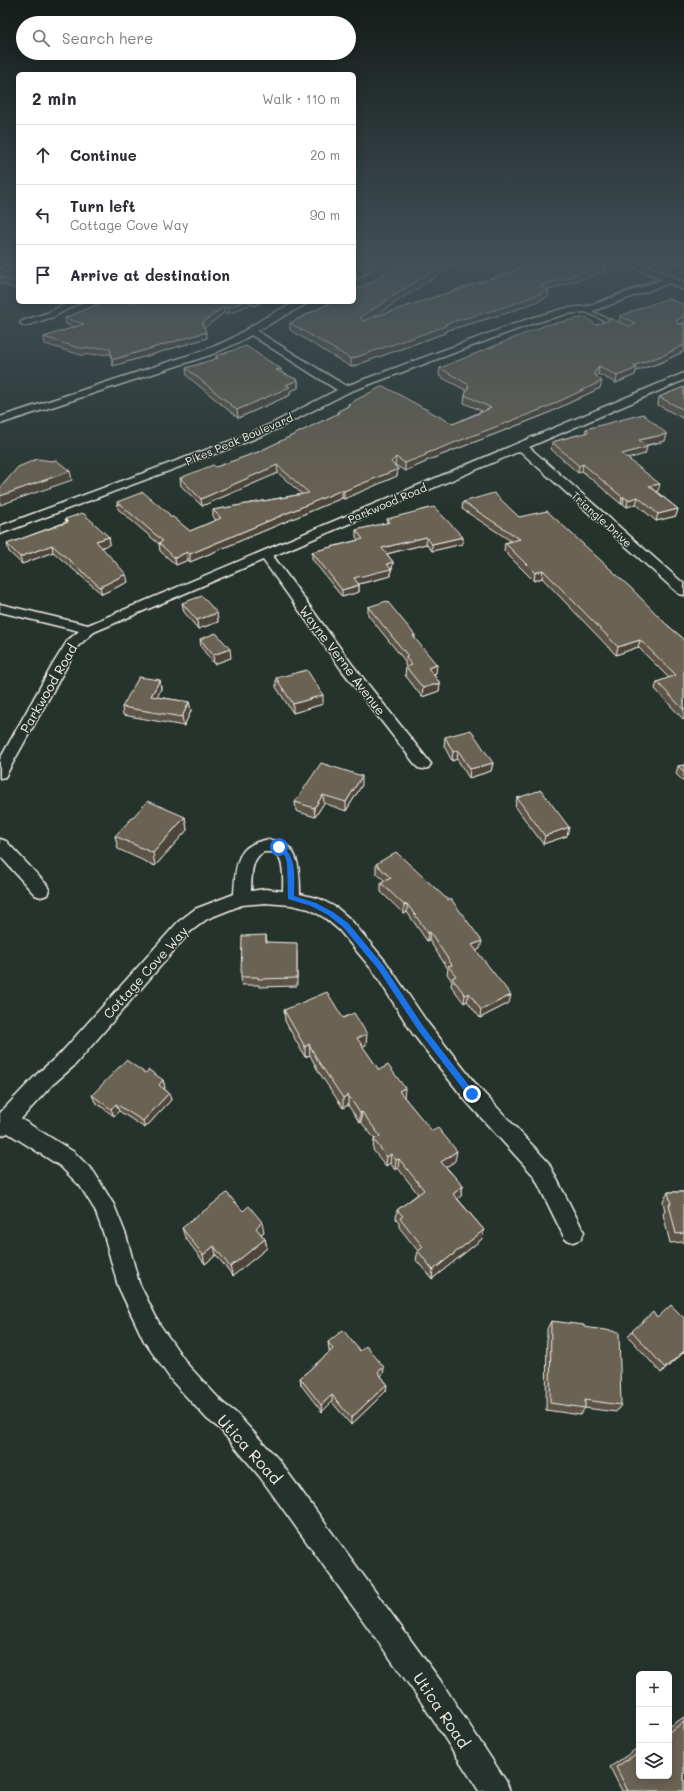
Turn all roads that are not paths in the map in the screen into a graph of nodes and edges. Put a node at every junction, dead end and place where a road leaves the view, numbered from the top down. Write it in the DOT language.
graph roads {
  1 [pos="227,345"];
  2 [pos="273,345"];
  3 [pos="467,345"];
  4 [pos="684,376"];
  5 [pos="345,390"];
  6 [pos="0,420"];
  7 [pos="521,446"];
  8 [pos="0,530"];
  9 [pos="265,554"];
  10 [pos="684,591"];
  11 [pos="0,608"];
  12 [pos="89,628"];
  13 [pos="423,764"];
  14 [pos="0,773"];
  15 [pos="0,845"];
  16 [pos="41,890"];
  17 [pos="242,898"];
  18 [pos="291,898"];
  19 [pos="3,1123"];
  20 [pos="573,1232"];
  21 [pos="496,1791"];
  1 -- 6 [label="street"];
  2 -- 5 [label="street"];
  3 -- 5 [label="street, Pikes Peak Boulevard"];
  4 -- 7 [label="street, Parkwood Road"];
  5 -- 8 [label="street, Pikes Peak Boulevard"];
  7 -- 9 [label="street, Parkwood Road"];
  7 -- 10 [label="street, Triangle Drive"];
  9 -- 12 [label="street, Parkwood Road"];
  9 -- 13 [label="street, Wayne Verne Avenue"];
  11 -- 12 [label="street, Parkwood Road"];
  12 -- 14 [label="street, Parkwood Road"];
  15 -- 16 [label="street"];
  17 -- 18 [label="street, Cottage Cove Way"];
  17 -- 18 [label="street"];
  17 -- 19 [label="street, Cottage Cove Way"];
  18 -- 20 [label="street, Cottage Cove Way"];
  19 -- 21 [label="street, Utica Road"];
}
